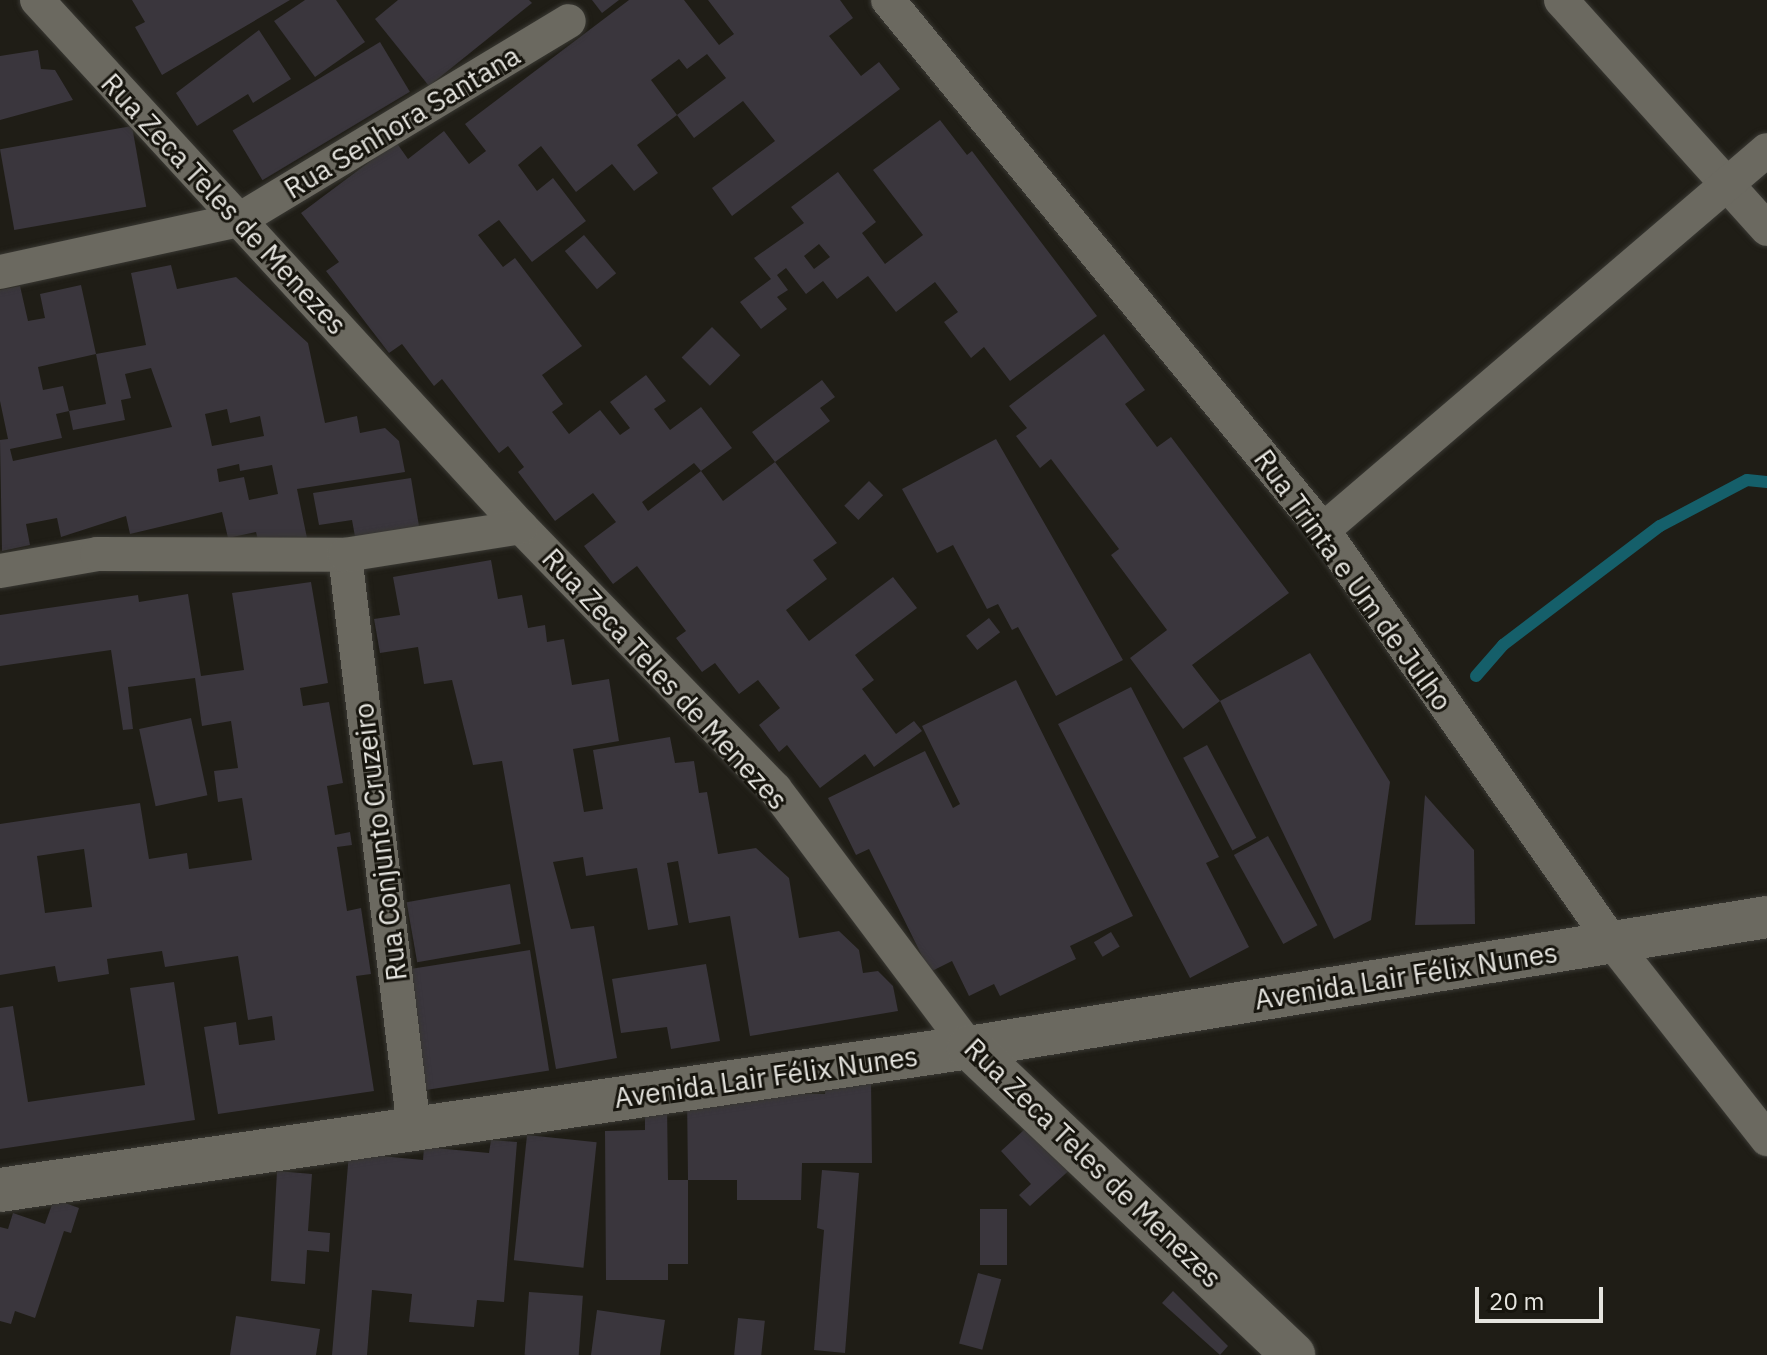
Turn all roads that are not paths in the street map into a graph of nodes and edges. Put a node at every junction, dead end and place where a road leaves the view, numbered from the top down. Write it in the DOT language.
graph roads {
  1 [pos="37,0"];
  2 [pos="888,0"];
  3 [pos="1561,0"];
  4 [pos="569,21"];
  5 [pos="1767,150"];
  6 [pos="1727,183"];
  7 [pos="239,220"];
  8 [pos="1767,229"];
  9 [pos="0,272"];
  10 [pos="521,527"];
  11 [pos="1323,530"];
  12 [pos="345,555"];
  13 [pos="0,571"];
  14 [pos="1767,917"];
  15 [pos="1612,942"];
  16 [pos="969,1047"];
  17 [pos="414,1129"];
  18 [pos="1767,1139"];
  19 [pos="0,1190"];
  20 [pos="1293,1355"];
  1 -- 7 [label="street, Rua Zeca Teles de Menezes"];
  2 -- 11 [label="street, Rua Trinta e Um de Julho"];
  3 -- 6 [label="street"];
  4 -- 7 [label="street, Rua Senhora Santana"];
  5 -- 6 [label="street"];
  6 -- 8 [label="street"];
  6 -- 11 [label="street"];
  7 -- 9 [label="street, Rua Senhora Santana"];
  7 -- 10 [label="street, Rua Zeca Teles de Menezes"];
  10 -- 12 [label="street"];
  10 -- 16 [label="street, Rua Zeca Teles de Menezes"];
  11 -- 15 [label="street, Rua Trinta e Um de Julho"];
  12 -- 13 [label="street"];
  12 -- 17 [label="street, Rua Conjunto Cruzeiro"];
  14 -- 15 [label="street, Avenida Lair Félix Nunes"];
  15 -- 16 [label="street, Avenida Lair Félix Nunes"];
  15 -- 18 [label="street, Rua Trinta e Um de Julho"];
  16 -- 17 [label="main road, Avenida Lair Félix Nunes"];
  16 -- 20 [label="main road, Rua Zeca Teles de Menezes"];
  17 -- 19 [label="main road, Avenida Lair Félix Nunes"];
}
